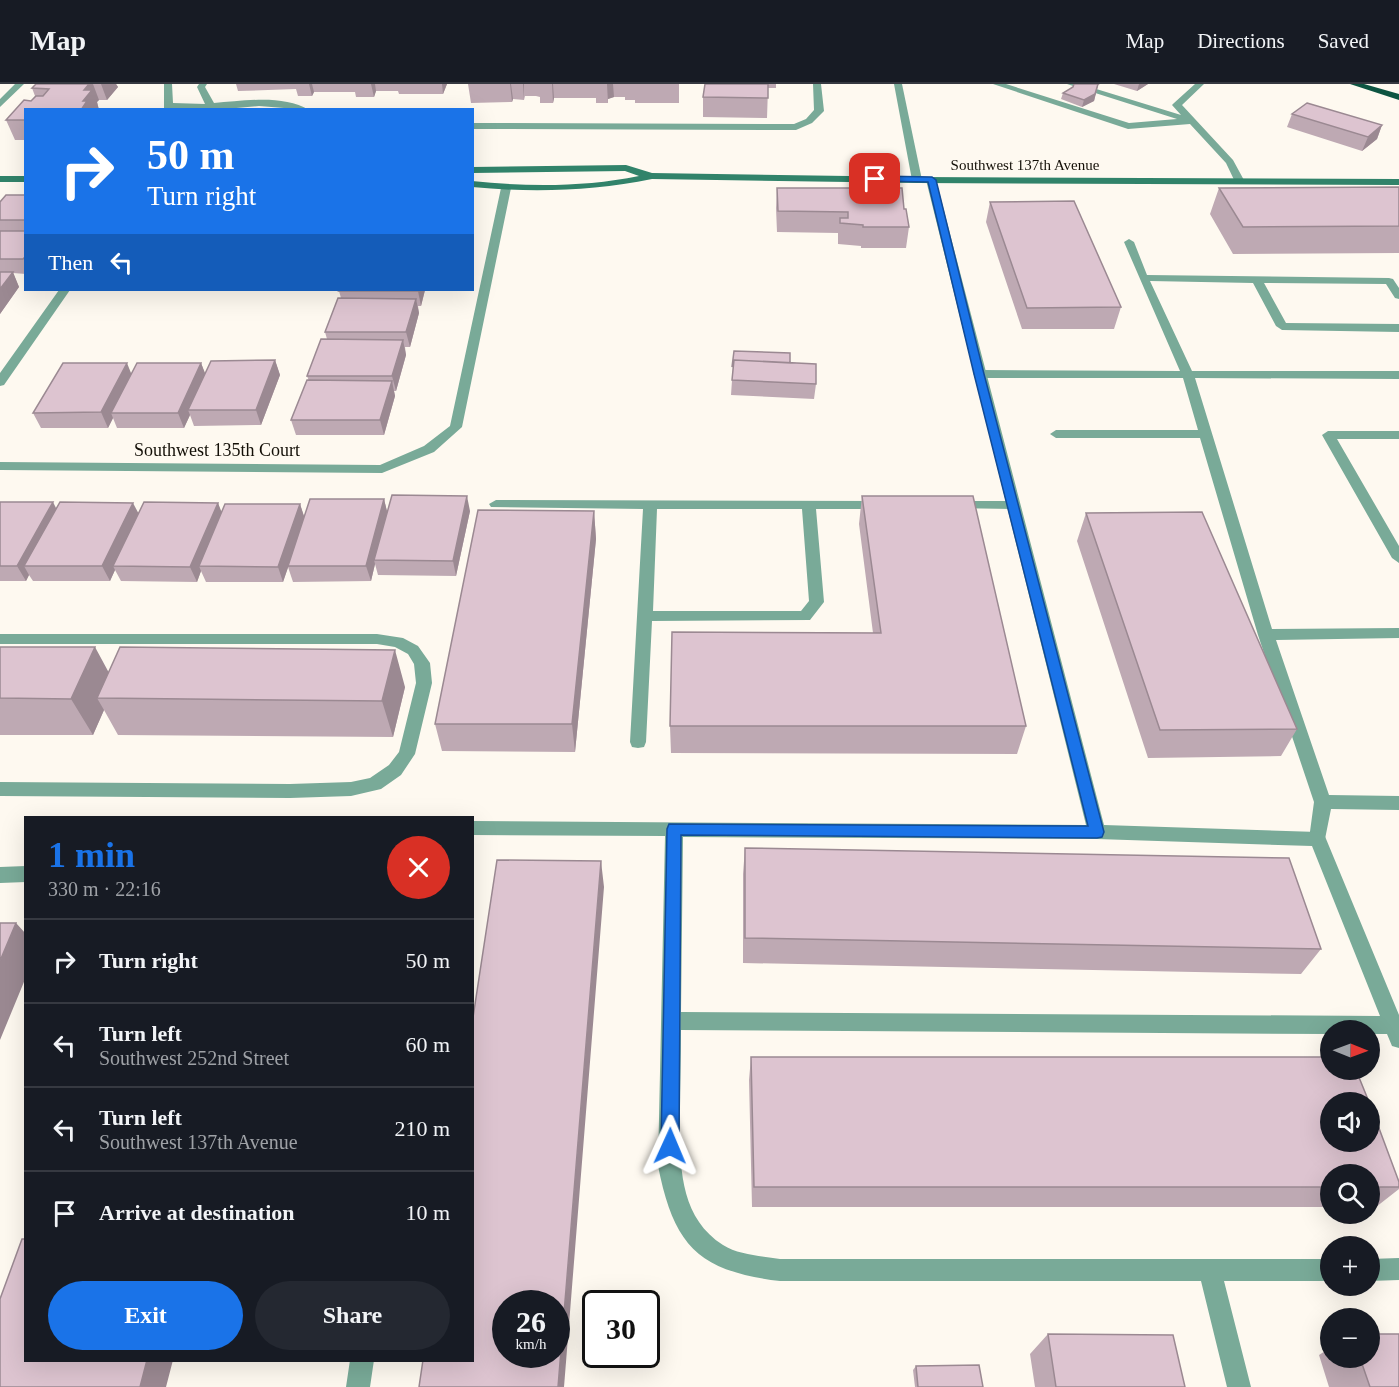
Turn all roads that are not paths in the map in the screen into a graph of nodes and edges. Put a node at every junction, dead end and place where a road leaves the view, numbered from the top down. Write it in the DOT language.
graph roads {
  1 [pos="20,84"];
  2 [pos="168,84"];
  3 [pos="203,84"];
  4 [pos="816,84"];
  5 [pos="898,84"];
  6 [pos="997,84"];
  7 [pos="1071,84"];
  8 [pos="1200,84"];
  9 [pos="1354,84"];
  10 [pos="1390,84"];
  11 [pos="1399,87"];
  12 [pos="1399,97"];
  13 [pos="0,104"];
  14 [pos="170,108"];
  15 [pos="210,108"];
  16 [pos="299,108"];
  17 [pos="1191,121"];
  18 [pos="474,126"];
  19 [pos="474,170"];
  20 [pos="652,176"];
  21 [pos="0,179"];
  22 [pos="24,179"];
  23 [pos="924,180"];
  24 [pos="1240,182"];
  25 [pos="1399,182"];
  26 [pos="474,184"];
  27 [pos="506,188"];
  28 [pos="1129,242"];
  29 [pos="1143,278"];
  30 [pos="1257,279"];
  31 [pos="63,291"];
  32 [pos="1399,296"];
  33 [pos="1399,328"];
  34 [pos="979,374"];
  35 [pos="1188,375"];
  36 [pos="1399,375"];
  37 [pos="0,382"];
  38 [pos="1056,434"];
  39 [pos="1206,434"];
  40 [pos="1399,435"];
  41 [pos="0,466"];
  42 [pos="496,504"];
  43 [pos="650,504"];
  44 [pos="945,505"];
  45 [pos="1013,505"];
  46 [pos="809,506"];
  47 [pos="900,506"];
  48 [pos="1399,558"];
  49 [pos="645,616"];
  50 [pos="1399,633"];
  51 [pos="1266,635"];
  52 [pos="0,639"];
  53 [pos="638,742"];
  54 [pos="0,789"];
  55 [pos="1323,802"];
  56 [pos="1399,803"];
  57 [pos="474,828"];
  58 [pos="674,829"];
  59 [pos="1097,832"];
  60 [pos="1318,839"];
  61 [pos="24,874"];
  62 [pos="0,875"];
  63 [pos="672,1021"];
  64 [pos="1396,1032"];
  65 [pos="1380,1269"];
  66 [pos="1399,1269"];
  67 [pos="1320,1270"];
  68 [pos="1210,1271"];
  69 [pos="362,1362"];
  70 [pos="358,1387"];
  71 [pos="1239,1387"];
  1 -- 13 [label="street"];
  2 -- 14 [label="street"];
  3 -- 15 [label="street"];
  4 -- 18 [label="street"];
  5 -- 23 [label="street"];
  6 -- 17 [label="street"];
  7 -- 17 [label="street"];
  8 -- 17 [label="street"];
  9 -- 12 [label="highway"];
  10 -- 11 [label="highway"];
  14 -- 15 [label="street"];
  15 -- 16 [label="street"];
  17 -- 24 [label="street"];
  19 -- 20 [label="main road, Southwest 137th Avenue"];
  20 -- 23 [label="main road, Southwest 137th Avenue"];
  20 -- 27 [label="main road, Southwest 137th Avenue"];
  21 -- 22 [label="main road"];
  23 -- 24 [label="main road, Southwest 137th Avenue"];
  23 -- 34 [label="street"];
  24 -- 25 [label="main road, Southwest 137th Avenue"];
  26 -- 27 [label="main road, Southwest 137th Avenue"];
  27 -- 41 [label="street, Southwest 135th Court"];
  28 -- 29 [label="street"];
  29 -- 30 [label="street"];
  29 -- 35 [label="street"];
  30 -- 32 [label="street"];
  30 -- 33 [label="street"];
  31 -- 37 [label="street"];
  34 -- 35 [label="street"];
  34 -- 45 [label="street"];
  35 -- 36 [label="street"];
  35 -- 39 [label="street"];
  38 -- 39 [label="street"];
  39 -- 51 [label="street"];
  40 -- 48 [label="street"];
  42 -- 43 [label="street"];
  43 -- 46 [label="street"];
  43 -- 49 [label="street"];
  44 -- 45 [label="street"];
  45 -- 59 [label="street"];
  46 -- 47 [label="street"];
  46 -- 49 [label="street"];
  49 -- 53 [label="street"];
  50 -- 51 [label="street"];
  51 -- 55 [label="street"];
  52 -- 54 [label="street"];
  55 -- 56 [label="street"];
  55 -- 60 [label="street"];
  57 -- 58 [label="street"];
  58 -- 59 [label="street"];
  58 -- 63 [label="street"];
  59 -- 60 [label="street"];
  60 -- 64 [label="street"];
  61 -- 62 [label="street"];
  63 -- 64 [label="street"];
  63 -- 68 [label="street"];
  65 -- 66 [label="street"];
  67 -- 68 [label="street"];
  68 -- 71 [label="street"];
  69 -- 70 [label="street"];
}
